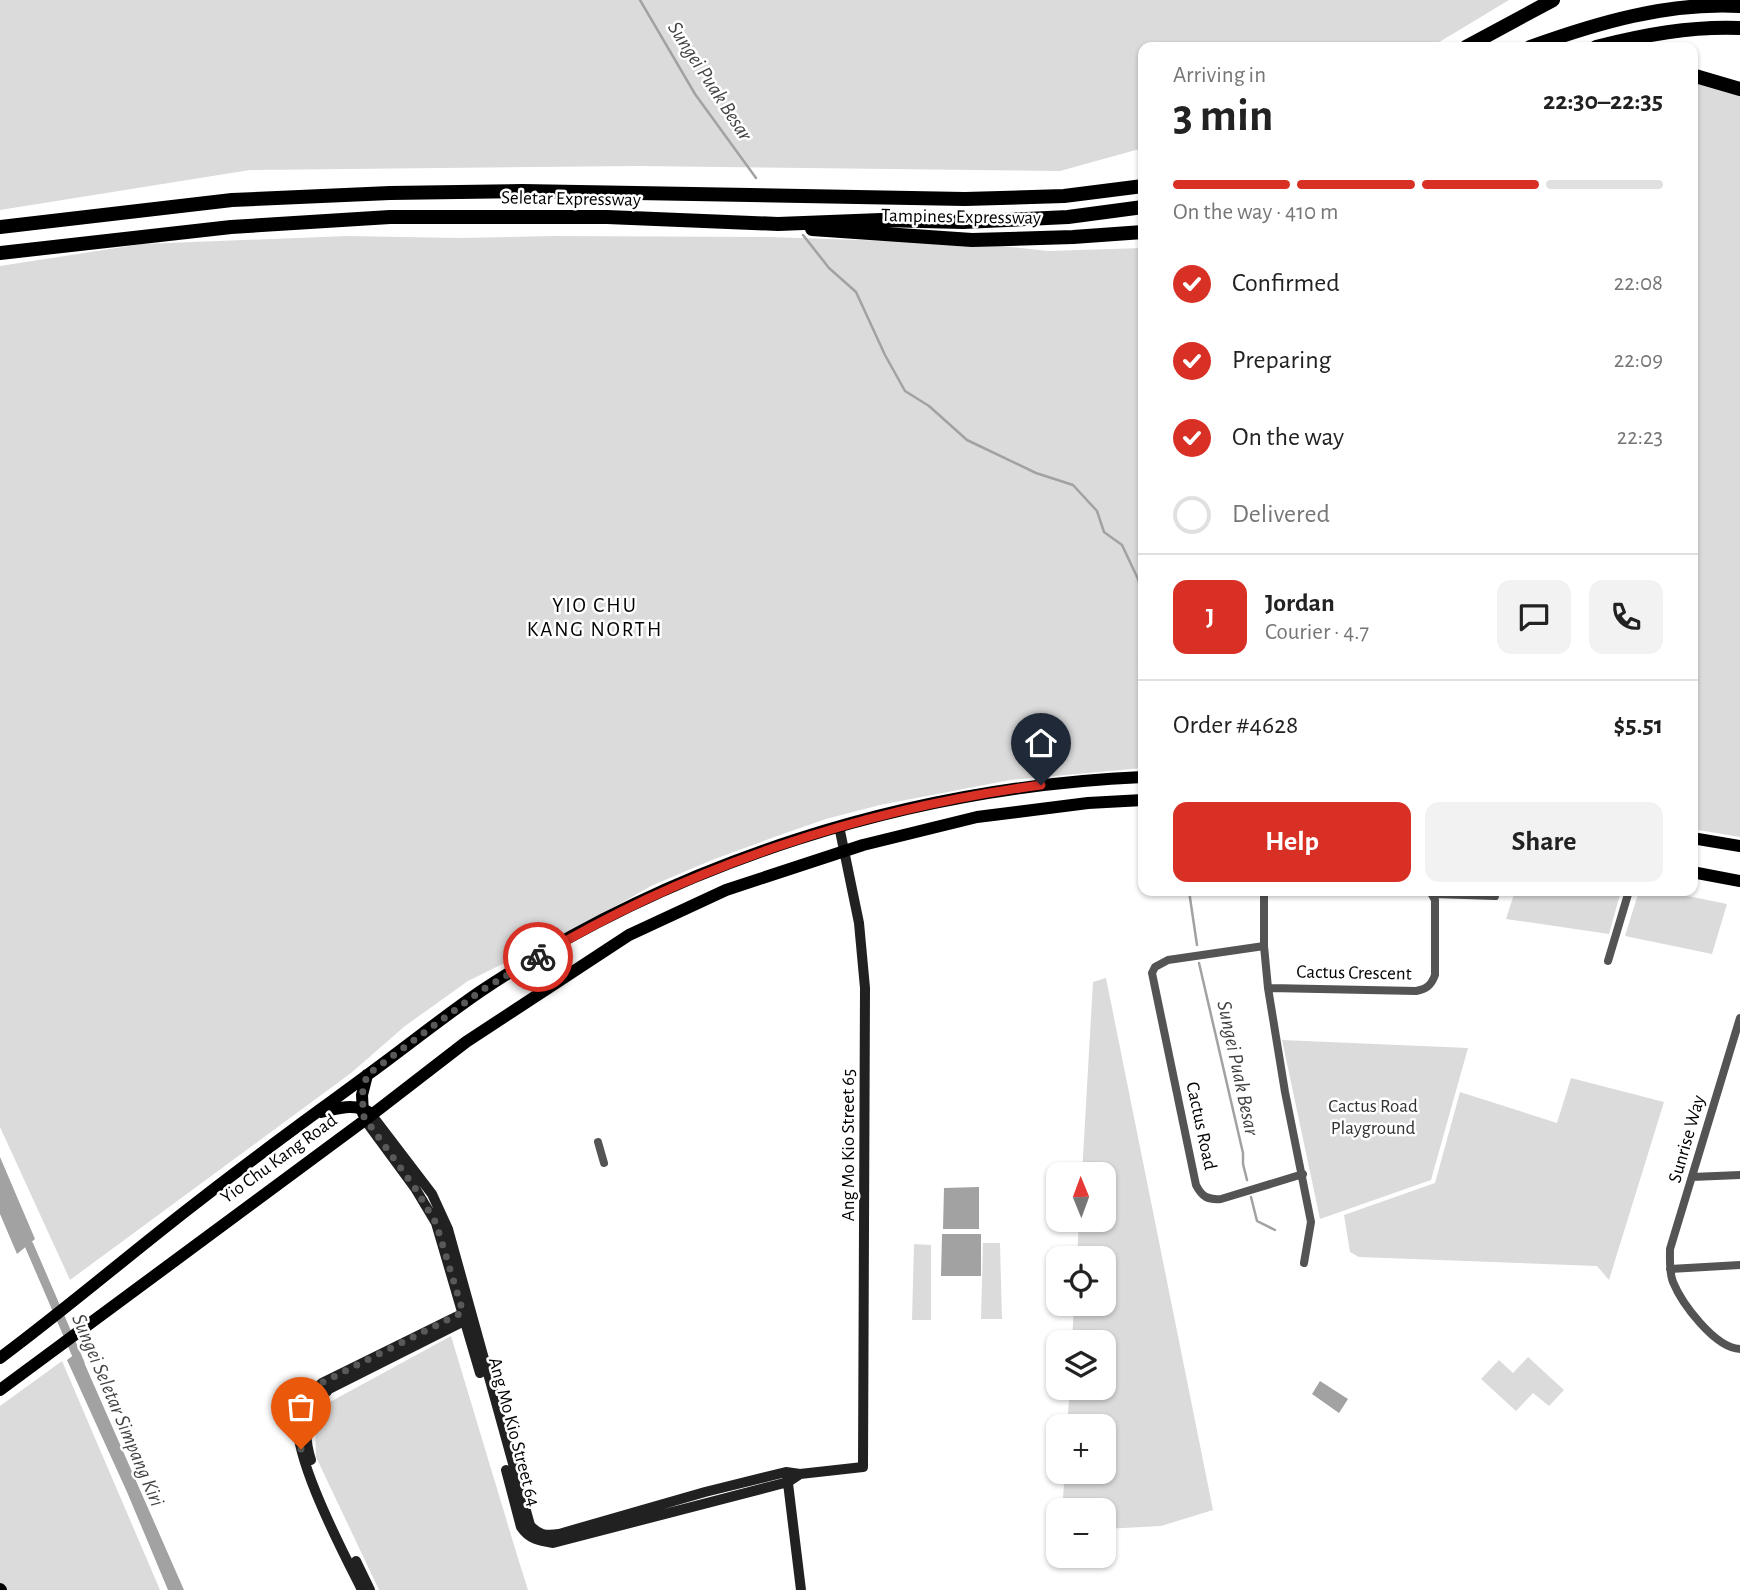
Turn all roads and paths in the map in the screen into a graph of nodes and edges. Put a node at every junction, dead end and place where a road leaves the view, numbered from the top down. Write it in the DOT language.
graph roads {
  1 [pos="1553,0"];
  2 [pos="1653,0"];
  3 [pos="1687,0"];
  4 [pos="1719,2"];
  5 [pos="1740,6"];
  6 [pos="1740,28"];
  7 [pos="1475,42"];
  8 [pos="1544,42"];
  9 [pos="1613,42"];
  10 [pos="1616,42"];
  11 [pos="1646,42"];
  12 [pos="1698,77"];
  13 [pos="1740,89"];
  14 [pos="1138,187"];
  15 [pos="1138,208"];
  16 [pos="778,224"];
  17 [pos="0,227"];
  18 [pos="1138,232"];
  19 [pos="0,253"];
  20 [pos="1138,777"];
  21 [pos="1138,800"];
  22 [pos="839,826"];
  23 [pos="1698,839"];
  24 [pos="1740,846"];
  25 [pos="844,850"];
  26 [pos="1698,873"];
  27 [pos="1740,881"];
  28 [pos="1264,896"];
  29 [pos="1431,896"];
  30 [pos="1628,896"];
  31 [pos="1264,946"];
  32 [pos="1608,961"];
  33 [pos="1268,988"];
  34 [pos="1740,1018"];
  35 [pos="367,1075"];
  36 [pos="314,1113"];
  37 [pos="366,1114"];
  38 [pos="598,1142"];
  39 [pos="604,1163"];
  40 [pos="1303,1174"];
  41 [pos="1740,1175"];
  42 [pos="1692,1177"];
  43 [pos="1304,1264"];
  44 [pos="1740,1265"];
  45 [pos="1671,1269"];
  46 [pos="468,1315"];
  47 [pos="1740,1349"];
  48 [pos="0,1358"];
  49 [pos="0,1390"];
  50 [pos="863,1467"];
  51 [pos="787,1477"];
  52 [pos="362,1590"];
  53 [pos="370,1590"];
  54 [pos="801,1590"];
  1 -- 7 [label="highway"];
  2 -- 9 [label="highway"];
  3 -- 11 [label="highway"];
  4 -- 5 [label="highway"];
  4 -- 8 [label="highway"];
  6 -- 10 [label="highway"];
  12 -- 13 [label="highway"];
  14 -- 17 [label="highway, Seletar Expressway"];
  15 -- 16 [label="highway, Seletar Expressway"];
  16 -- 18 [label="highway, Tampines Expressway"];
  16 -- 19 [label="highway, Seletar Expressway"];
  20 -- 22 [label="main road, Yio Chu Kang Road"];
  21 -- 25 [label="main road, Yio Chu Kang Road"];
  22 -- 25 [label="street, Ang Mo Kio Street 65"];
  22 -- 35 [label="main road, Yio Chu Kang Road"];
  23 -- 24 [label="main road"];
  25 -- 37 [label="main road, Yio Chu Kang Road"];
  25 -- 50 [label="street, Ang Mo Kio Street 65"];
  26 -- 27 [label="main road"];
  28 -- 31 [label="street"];
  29 -- 33 [label="street, Cactus Crescent"];
  30 -- 32 [label="street"];
  31 -- 33 [label="street"];
  31 -- 40 [label="street, Cactus Road"];
  33 -- 40 [label="street"];
  34 -- 42 [label="street, Sunrise Way"];
  35 -- 36 [label="main road, Yio Chu Kang Road"];
  35 -- 37 [label="main road"];
  36 -- 37 [label="main road"];
  36 -- 48 [label="main road, Yio Chu Kang Road"];
  37 -- 46 [label="street, Ang Mo Kio Street 64"];
  37 -- 49 [label="main road, Yio Chu Kang Road"];
  38 -- 39 [label="street"];
  40 -- 43 [label="street"];
  41 -- 42 [label="street"];
  42 -- 45 [label="street, Sunrise Way"];
  44 -- 45 [label="street"];
  45 -- 47 [label="street"];
  46 -- 51 [label="street, Ang Mo Kio Street 64"];
  46 -- 52 [label="street"];
  46 -- 53 [label="street"];
  50 -- 51 [label="street, Ang Mo Kio Street 64"];
  51 -- 54 [label="street"];
}
